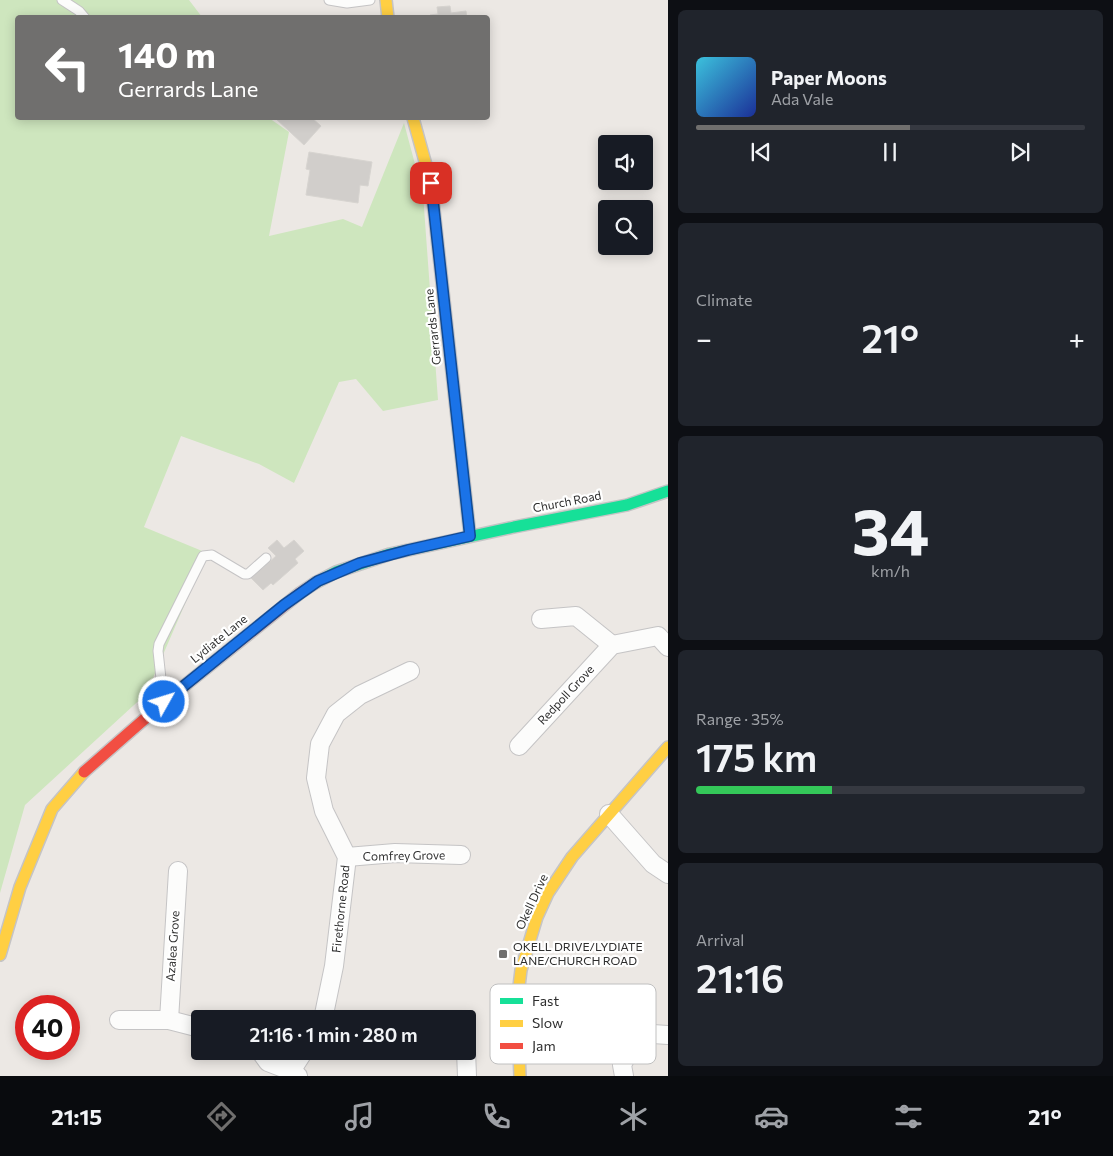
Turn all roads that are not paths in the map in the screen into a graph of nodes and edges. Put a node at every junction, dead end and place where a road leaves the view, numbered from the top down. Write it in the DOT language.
graph roads {
  1 [pos="62,0"];
  2 [pos="329,0"];
  3 [pos="370,0"];
  4 [pos="386,0"];
  5 [pos="81,15"];
  6 [pos="388,15"];
  7 [pos="414,120"];
  8 [pos="668,491"];
  9 [pos="470,536"];
  10 [pos="266,558"];
  11 [pos="541,619"];
  12 [pos="665,637"];
  13 [pos="612,645"];
  14 [pos="410,671"];
  15 [pos="164,702"];
  16 [pos="519,746"];
  17 [pos="668,747"];
  18 [pos="609,814"];
  19 [pos="461,855"];
  20 [pos="346,857"];
  21 [pos="178,871"];
  22 [pos="668,874"];
  23 [pos="0,955"];
  24 [pos="519,984"];
  25 [pos="326,1010"];
  26 [pos="119,1020"];
  27 [pos="169,1020"];
  28 [pos="191,1026"];
  29 [pos="300,1060"];
  30 [pos="466,1060"];
  31 [pos="264,1063"];
  32 [pos="295,1074"];
  33 [pos="467,1076"];
  1 -- 5 [label="lane"];
  2 -- 3 [label="lane"];
  4 -- 6 [label="street"];
  7 -- 9 [label="street, Gerrards Lane"];
  8 -- 9 [label="street, Church Road"];
  9 -- 15 [label="street, Lydiate Lane"];
  10 -- 15 [label="lane"];
  11 -- 13 [label="street"];
  12 -- 13 [label="street"];
  13 -- 16 [label="street, Redpoll Grove"];
  14 -- 20 [label="street, Firethorne Road"];
  15 -- 23 [label="street, Lydiate Lane"];
  17 -- 18 [label="street, Okell Drive"];
  18 -- 22 [label="street"];
  18 -- 24 [label="street, Okell Drive"];
  19 -- 20 [label="street, Comfrey Grove"];
  20 -- 25 [label="street, Firethorne Road"];
  21 -- 27 [label="street, Azalea Grove"];
  26 -- 27 [label="street"];
  27 -- 28 [label="street"];
  29 -- 32 [label="street"];
  30 -- 33 [label="street"];
  31 -- 32 [label="street"];
}
